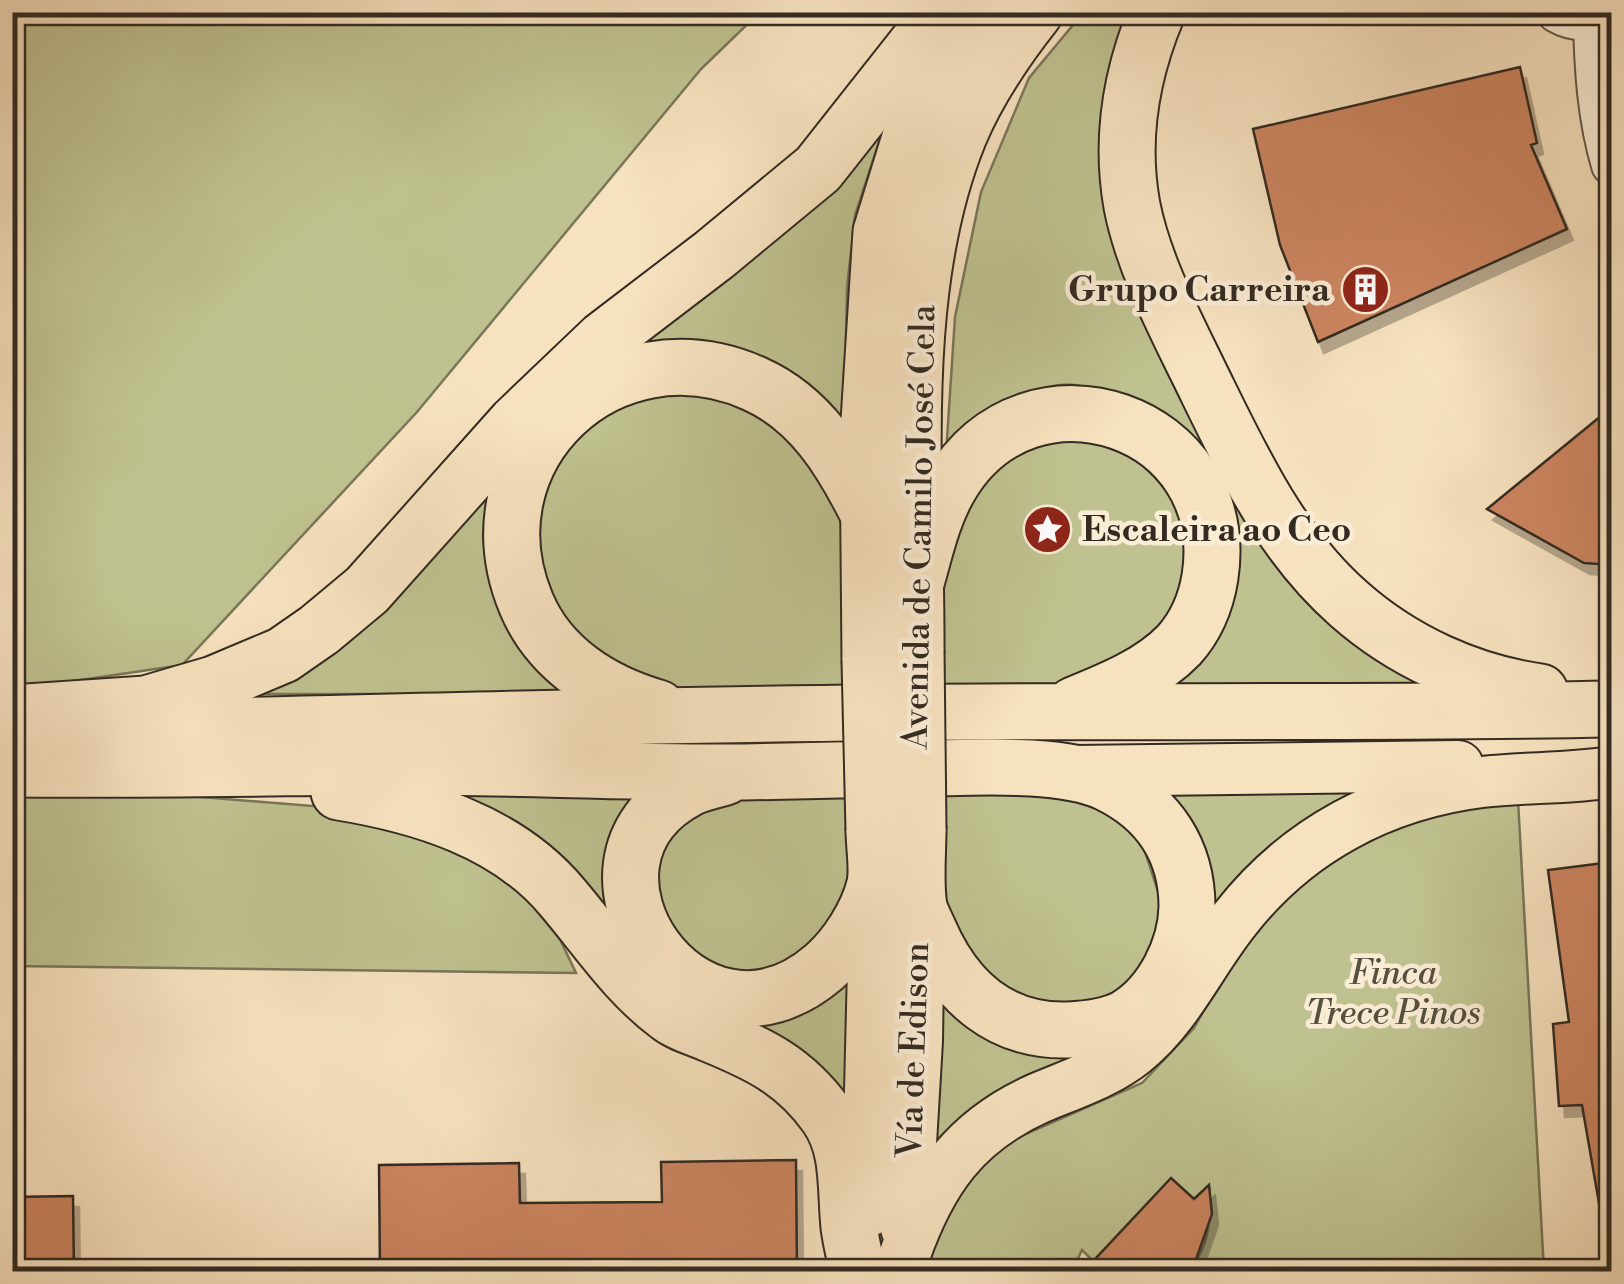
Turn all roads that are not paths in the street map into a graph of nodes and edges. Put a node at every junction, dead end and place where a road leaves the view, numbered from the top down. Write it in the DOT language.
graph roads {
  1 [pos="942,12"];
  2 [pos="977,12"];
  3 [pos="1036,12"];
  4 [pos="1157,12"];
  5 [pos="1588,15"];
  6 [pos="1612,165"];
  7 [pos="868,513"];
  8 [pos="917,579"];
  9 [pos="893,655"];
  10 [pos="1612,707"];
  11 [pos="1058,712"];
  12 [pos="12,713"];
  13 [pos="686,715"];
  14 [pos="1612,725"];
  15 [pos="1297,739"];
  16 [pos="12,748"];
  17 [pos="1612,753"];
  18 [pos="12,769"];
  19 [pos="1612,769"];
  20 [pos="167,771"];
  21 [pos="1058,771"];
  22 [pos="742,772"];
  23 [pos="897,863"];
  24 [pos="883,1267"];
  1 -- 12 [label="highway"];
  2 -- 7 [label="highway, Avenida de Camilo José Cela"];
  3 -- 8 [label="highway, Avenida de Camilo José Cela"];
  4 -- 10 [label="highway"];
  5 -- 6 [label="street"];
  7 -- 9 [label="highway, Avenida de Camilo José Cela"];
  7 -- 13 [label="highway"];
  8 -- 9 [label="highway, Avenida de Camilo José Cela"];
  8 -- 11 [label="highway"];
  9 -- 23 [label="highway, Avenida de Camilo José Cela, bridge"];
  10 -- 11 [label="highway"];
  11 -- 13 [label="highway"];
  13 -- 16 [label="highway"];
  14 -- 15 [label="main road"];
  15 -- 16 [label="highway"];
  15 -- 17 [label="main road"];
  18 -- 20 [label="highway"];
  19 -- 21 [label="main road"];
  19 -- 24 [label="main road"];
  20 -- 22 [label="highway"];
  20 -- 24 [label="highway"];
  21 -- 22 [label="highway"];
  21 -- 23 [label="highway"];
  22 -- 23 [label="highway"];
  23 -- 24 [label="main road, Vía de Edison"];
}
